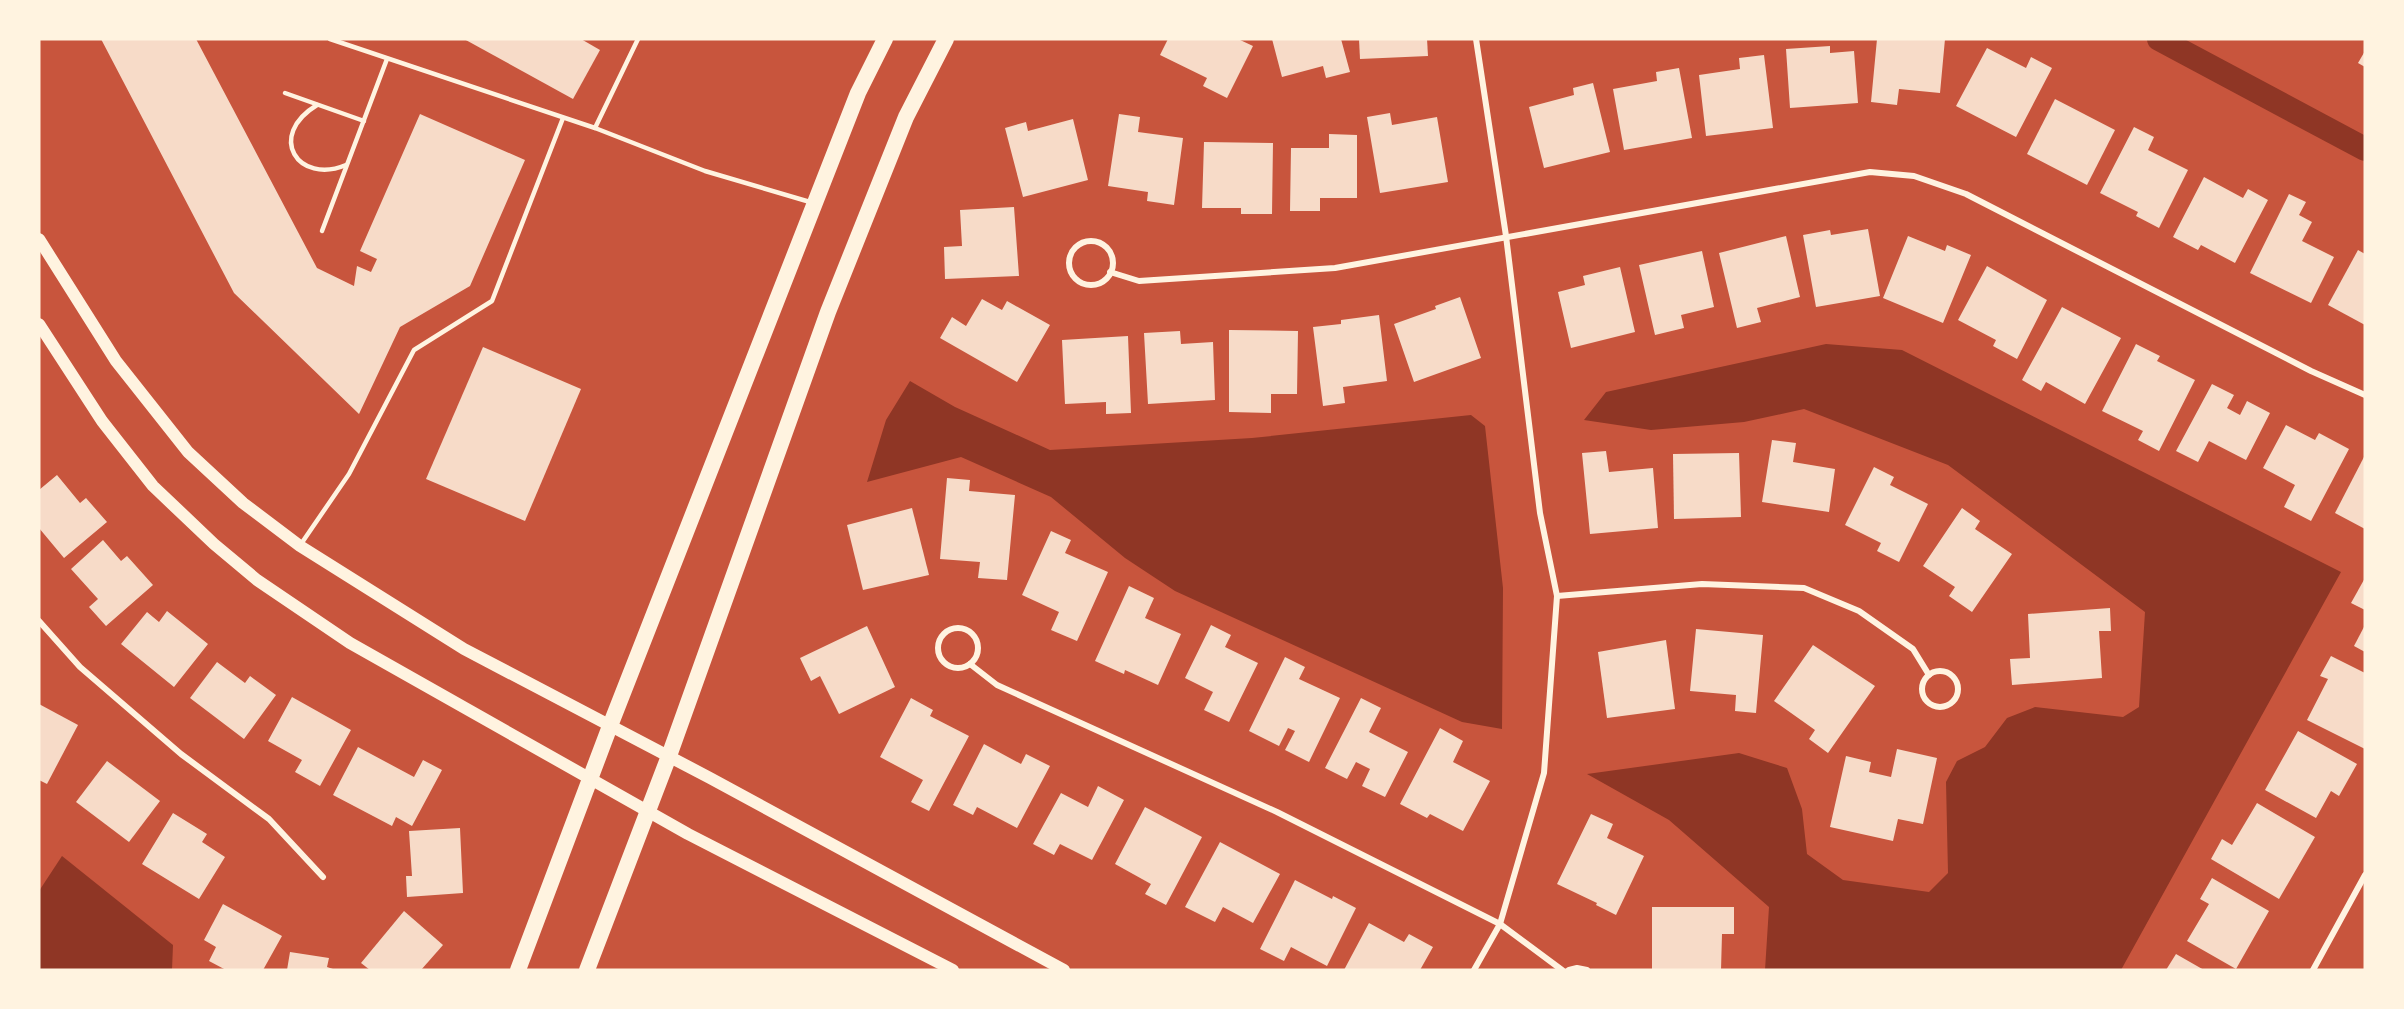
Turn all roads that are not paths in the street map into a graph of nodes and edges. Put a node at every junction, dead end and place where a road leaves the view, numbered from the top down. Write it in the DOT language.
graph roads {
  1 [pos="330,39"];
  2 [pos="638,39"];
  3 [pos="885,39"];
  4 [pos="946,39"];
  5 [pos="1476,39"];
  6 [pos="387,59"];
  7 [pos="285,93"];
  8 [pos="317,105"];
  9 [pos="562,118"];
  10 [pos="364,121"];
  11 [pos="595,128"];
  12 [pos="346,165"];
  13 [pos="816,204"];
  14 [pos="322,231"];
  15 [pos="1506,236"];
  16 [pos="40,242"];
  17 [pos="1110,272"];
  18 [pos="39,324"];
  19 [pos="2365,396"];
  20 [pos="300,546"];
  21 [pos="1557,596"];
  22 [pos="39,621"];
  23 [pos="970,664"];
  24 [pos="1929,675"];
  25 [pos="610,726"];
  26 [pos="669,756"];
  27 [pos="590,779"];
  28 [pos="647,810"];
  29 [pos="2365,875"];
  30 [pos="323,878"];
  31 [pos="1500,924"];
  32 [pos="518,970"];
  33 [pos="587,970"];
  34 [pos="953,970"];
  35 [pos="1064,970"];
  36 [pos="1474,970"];
  37 [pos="1562,970"];
  38 [pos="1569,970"];
  39 [pos="1587,970"];
  40 [pos="2313,970"];
  1 -- 6 [label="lane"];
  2 -- 11 [label="lane"];
  3 -- 13 [label="highway"];
  4 -- 26 [label="highway"];
  5 -- 15 [label="street"];
  6 -- 9 [label="lane"];
  6 -- 10 [label="lane"];
  7 -- 8 [label="lane"];
  8 -- 10 [label="lane"];
  8 -- 12 [label="lane"];
  9 -- 11 [label="lane"];
  9 -- 20 [label="lane"];
  10 -- 12 [label="lane"];
  11 -- 13 [label="lane"];
  12 -- 14 [label="lane"];
  13 -- 25 [label="highway"];
  15 -- 17 [label="street"];
  15 -- 19 [label="street"];
  15 -- 21 [label="street"];
  16 -- 20 [label="main road"];
  17 -- 17 [label="street"];
  18 -- 27 [label="main road"];
  20 -- 25 [label="main road"];
  21 -- 24 [label="street"];
  21 -- 31 [label="street"];
  22 -- 30 [label="street"];
  23 -- 23 [label="street"];
  23 -- 31 [label="street"];
  24 -- 24 [label="street"];
  25 -- 26 [label="main road"];
  25 -- 27 [label="highway"];
  26 -- 28 [label="highway"];
  26 -- 35 [label="main road"];
  27 -- 28 [label="main road"];
  27 -- 32 [label="highway"];
  28 -- 33 [label="highway"];
  28 -- 34 [label="main road"];
  29 -- 40 [label="street"];
  31 -- 36 [label="street"];
  31 -- 37 [label="street"];
  38 -- 39 [label="street"];
}
